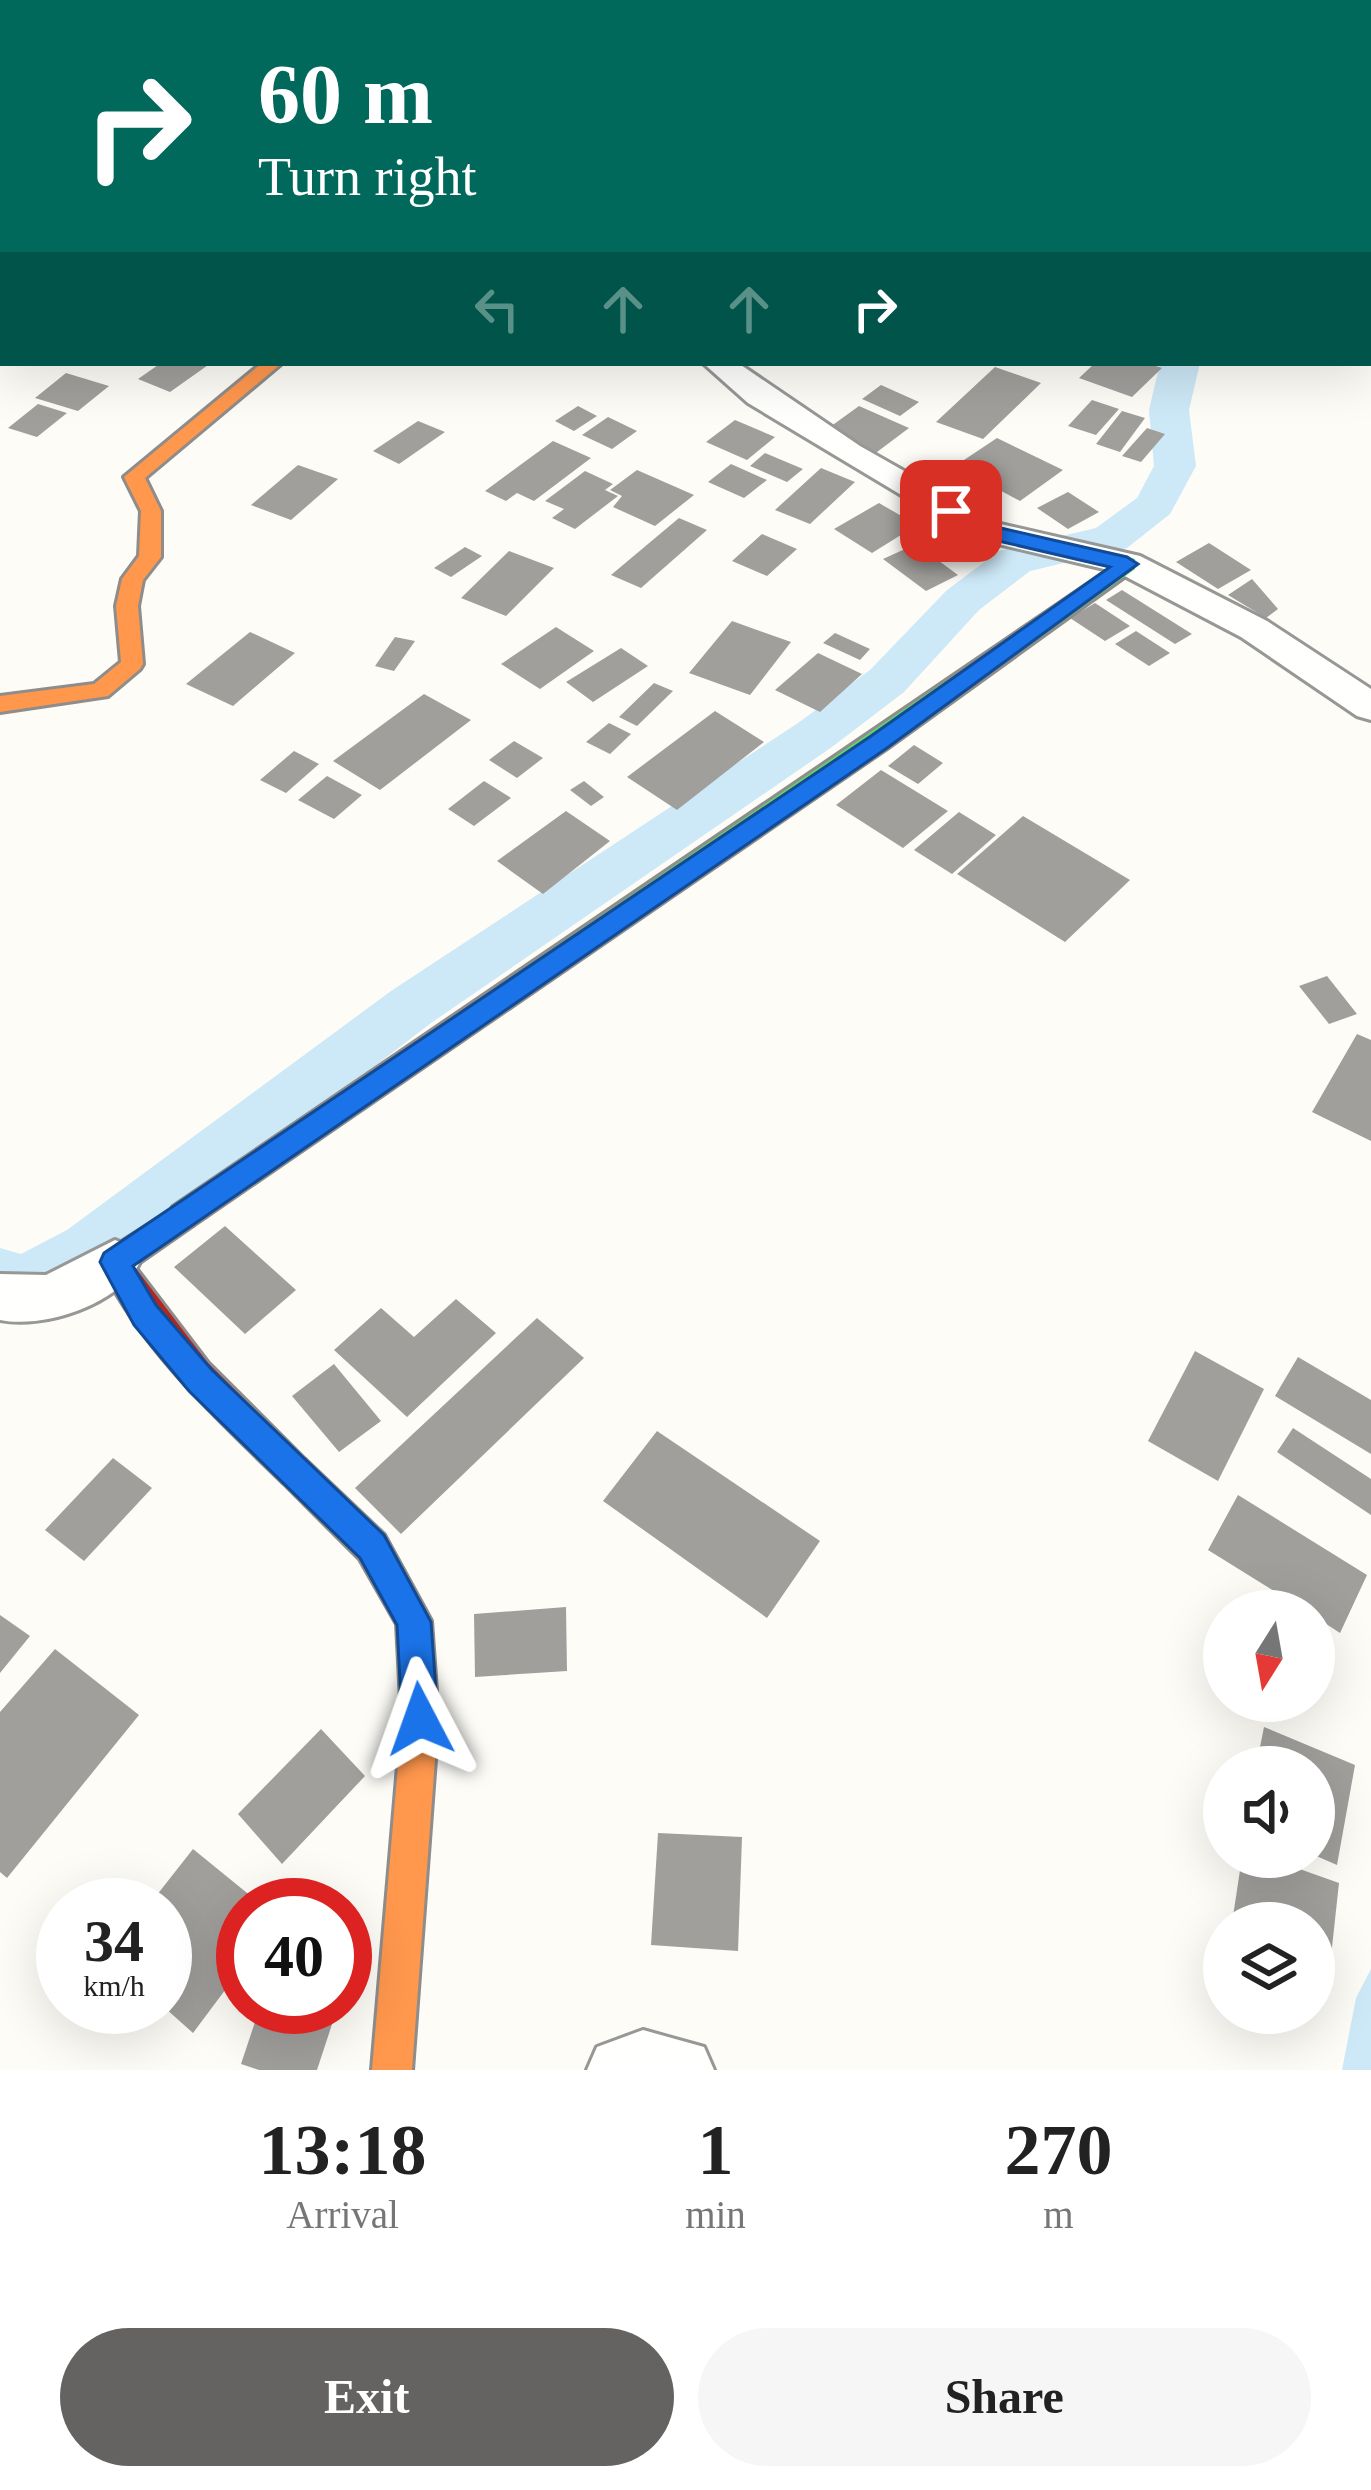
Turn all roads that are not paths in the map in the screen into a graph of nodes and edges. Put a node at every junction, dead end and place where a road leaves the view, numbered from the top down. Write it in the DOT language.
graph roads {
  1 [pos="269,366"];
  2 [pos="723,366"];
  3 [pos="1116,561"];
  4 [pos="0,704"];
  5 [pos="1371,707"];
  6 [pos="115,1262"];
  7 [pos="0,1297"];
  8 [pos="392,2070"];
  9 [pos="620,2070"];
  10 [pos="681,2070"];
  1 -- 4 [label="street"];
  2 -- 3 [label="street"];
  3 -- 5 [label="street"];
  3 -- 6 [label="street"];
  6 -- 7 [label="street"];
  6 -- 8 [label="street"];
  9 -- 10 [label="street"];
}
